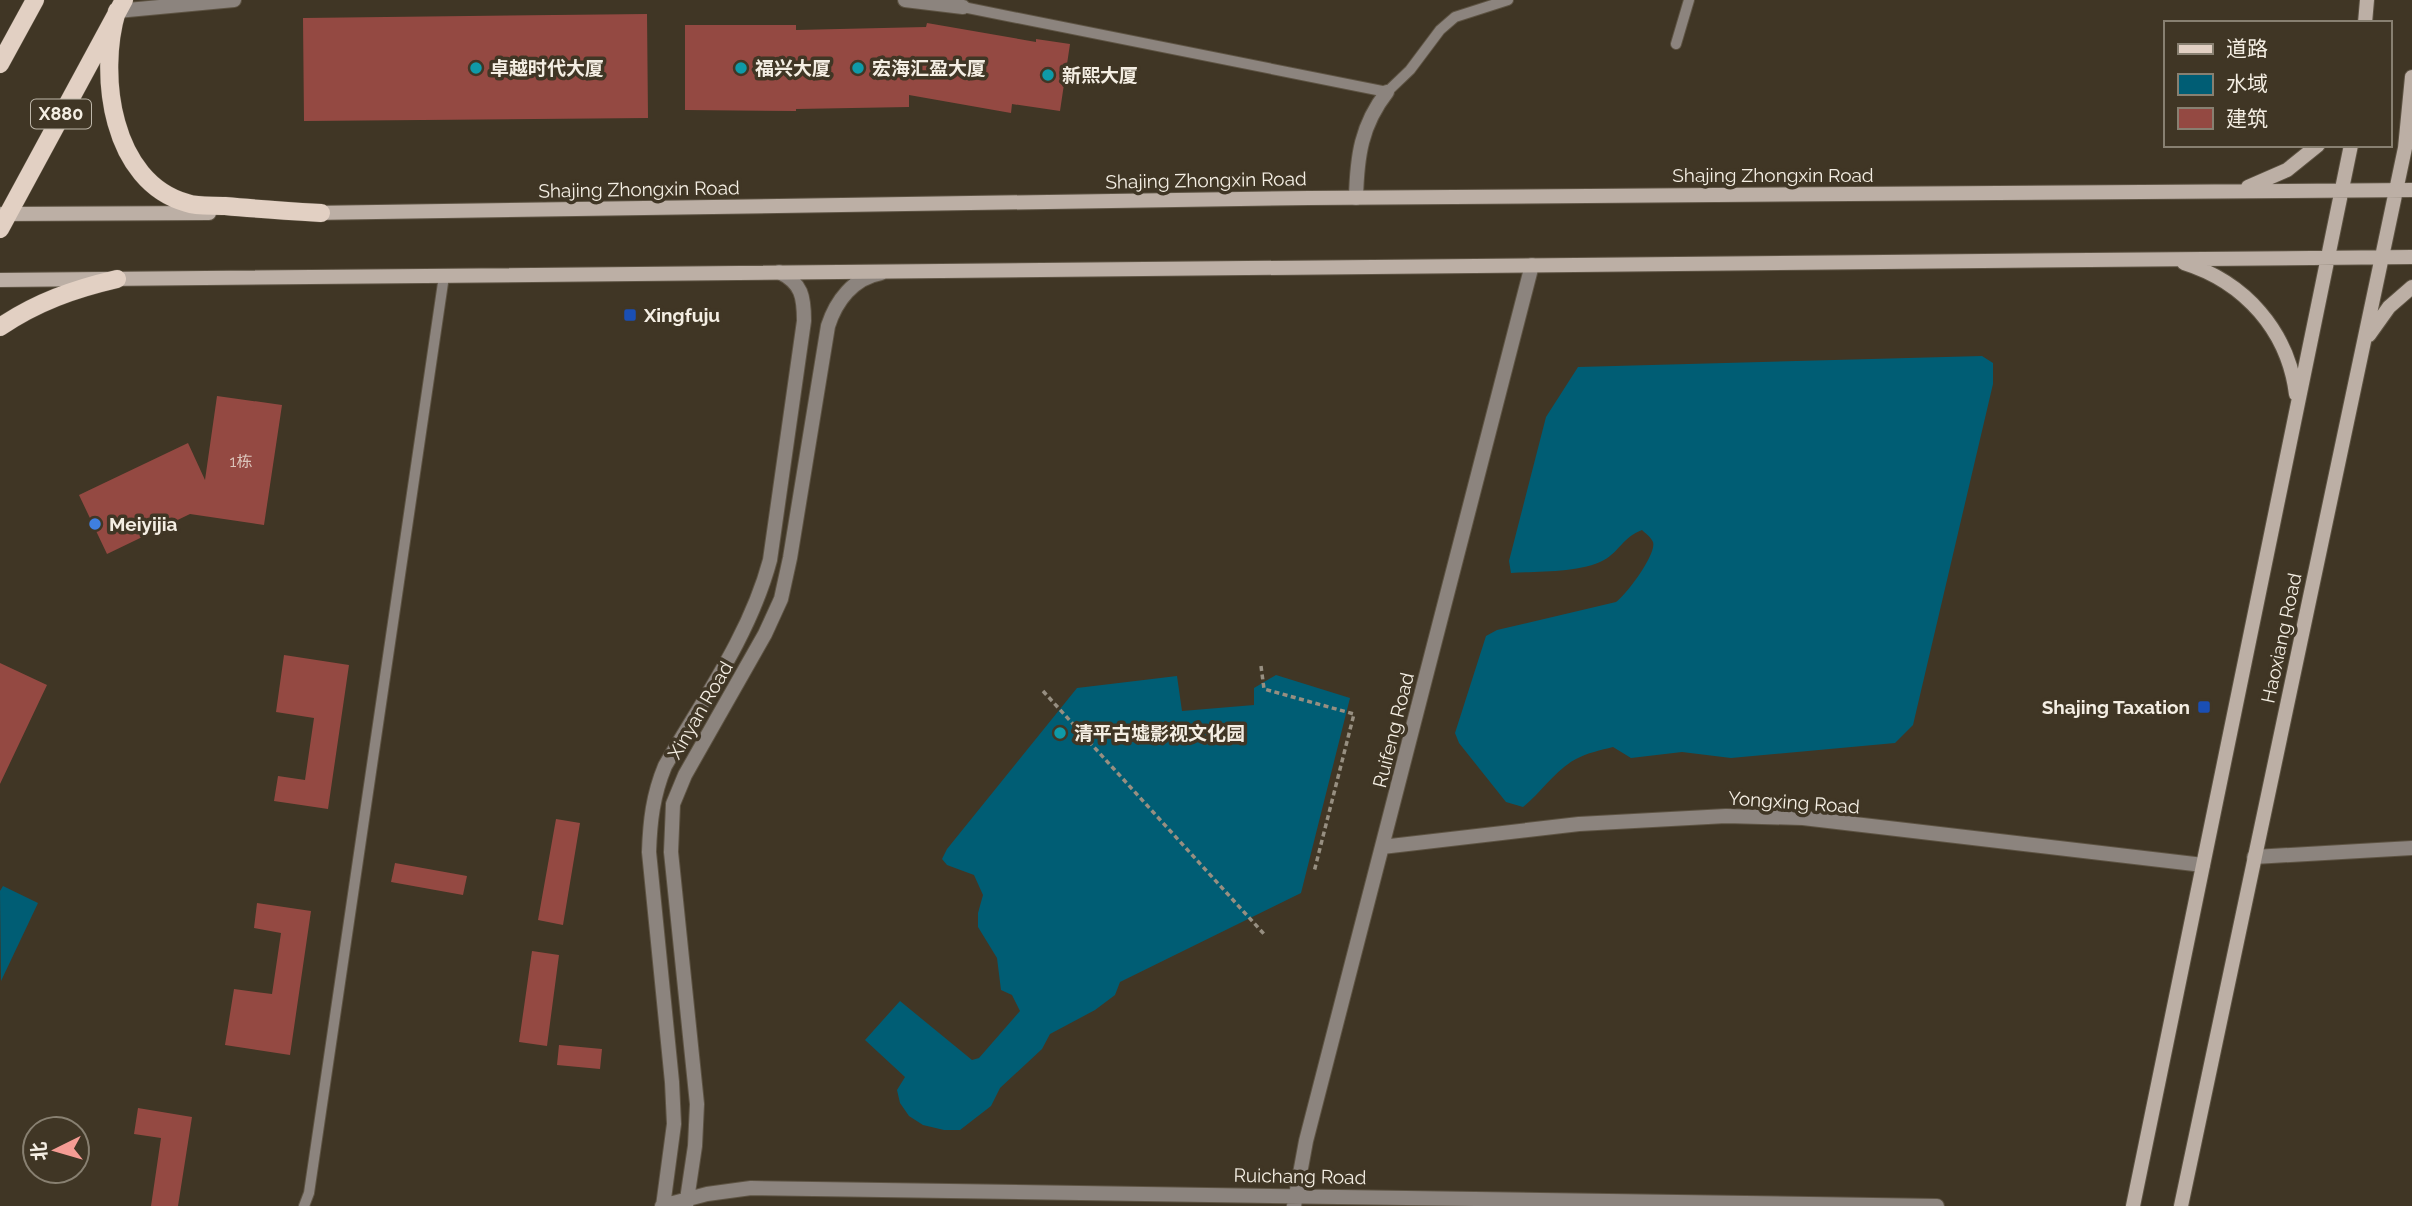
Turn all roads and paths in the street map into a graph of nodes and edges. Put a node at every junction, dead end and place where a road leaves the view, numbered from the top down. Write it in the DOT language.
graph roads {
  1 [pos="234,0"];
  2 [pos="905,0"];
  3 [pos="1508,0"];
  4 [pos="1689,0"];
  5 [pos="2367,0"];
  6 [pos="33,4"];
  7 [pos="120,6"];
  8 [pos="963,7"];
  9 [pos="2365,21"];
  10 [pos="1676,44"];
  11 [pos="0,58"];
  12 [pos="0,64"];
  13 [pos="2412,77"];
  14 [pos="1387,92"];
  15 [pos="2316,147"];
  16 [pos="2351,147"];
  17 [pos="2396,190"];
  18 [pos="2412,190"];
  19 [pos="2227,191"];
  20 [pos="2342,191"];
  21 [pos="1356,198"];
  22 [pos="321,213"];
  23 [pos="3,219"];
  24 [pos="2328,257"];
  25 [pos="2382,257"];
  26 [pos="2412,257"];
  27 [pos="2166,259"];
  28 [pos="1532,265"];
  29 [pos="779,272"];
  30 [pos="887,272"];
  31 [pos="444,276"];
  32 [pos="117,279"];
  33 [pos="0,280"];
  34 [pos="2412,287"];
  35 [pos="0,327"];
  36 [pos="2362,349"];
  37 [pos="2298,405"];
  38 [pos="1261,666"];
  39 [pos="1043,691"];
  40 [pos="1382,847"];
  41 [pos="2412,848"];
  42 [pos="2254,857"];
  43 [pos="2203,865"];
  44 [pos="1314,872"];
  45 [pos="1264,934"];
  46 [pos="1295,1201"];
  47 [pos="687,1203"];
  48 [pos="304,1206"];
  49 [pos="663,1206"];
  50 [pos="1937,1206"];
  51 [pos="2133,1206"];
  52 [pos="2180,1206"];
  1 -- 7 [label="street"];
  2 -- 8 [label="street"];
  3 -- 14 [label="lane"];
  4 -- 10 [label="lane"];
  5 -- 9 [label="street"];
  6 -- 11 [label="main road"];
  6 -- 12 [label="main road"];
  7 -- 22 [label="main road"];
  7 -- 23 [label="main road, X880"];
  8 -- 14 [label="lane"];
  13 -- 17 [label="street, Haoxiang Road"];
  14 -- 21 [label="street"];
  15 -- 19 [label="street"];
  16 -- 20 [label="street, Haoxiang Road"];
  17 -- 18 [label="street, Shajing Zhongxin Road"];
  17 -- 20 [label="street, Shajing Zhongxin Road"];
  17 -- 25 [label="street, Haoxiang Road"];
  19 -- 20 [label="street, Shajing Zhongxin Road"];
  19 -- 21 [label="street, Shajing Zhongxin Road"];
  20 -- 24 [label="street, Haoxiang Road"];
  21 -- 22 [label="street, Shajing Zhongxin Road"];
  22 -- 23 [label="street, Shajing Zhongxin Road"];
  24 -- 25 [label="street"];
  24 -- 27 [label="street"];
  24 -- 37 [label="street, Haoxiang Road"];
  25 -- 26 [label="street"];
  25 -- 36 [label="street, Haoxiang Road"];
  27 -- 28 [label="street"];
  27 -- 37 [label="street"];
  28 -- 30 [label="street"];
  28 -- 40 [label="street, Ruifeng Road"];
  29 -- 30 [label="street"];
  29 -- 31 [label="street"];
  29 -- 49 [label="street, Xinyan Road"];
  30 -- 47 [label="street, Xinyan Road"];
  31 -- 32 [label="street"];
  31 -- 48 [label="lane"];
  32 -- 33 [label="street"];
  32 -- 35 [label="main road"];
  34 -- 36 [label="street"];
  36 -- 42 [label="street, Haoxiang Road"];
  37 -- 43 [label="street, Haoxiang Road"];
  38 -- 44 [label="path"];
  39 -- 45 [label="path"];
  40 -- 43 [label="street, Yongxing Road"];
  40 -- 46 [label="street, Ruifeng Road"];
  41 -- 42 [label="street"];
  42 -- 52 [label="street, Haoxiang Road"];
  43 -- 51 [label="street, Haoxiang Road"];
  46 -- 47 [label="street, Ruichang Road"];
  46 -- 50 [label="street, Ruichang Road"];
  47 -- 49 [label="street, Ruichang Road"];
}
